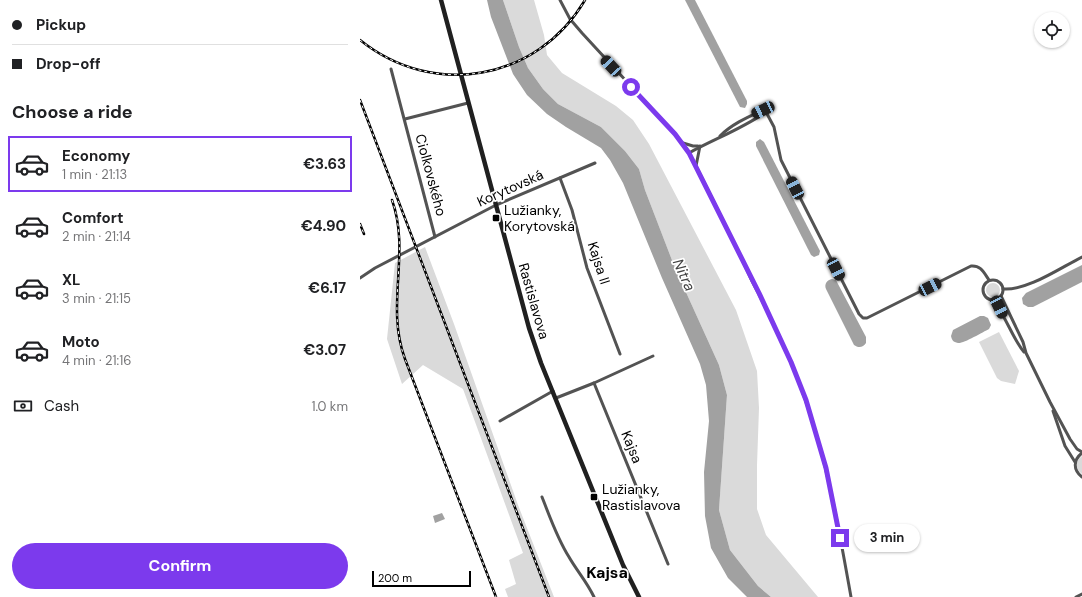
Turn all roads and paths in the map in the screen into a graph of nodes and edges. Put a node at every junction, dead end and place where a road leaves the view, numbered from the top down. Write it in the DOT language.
graph roads {
  1 [pos="441,0"];
  2 [pos="560,0"];
  3 [pos="391,69"];
  4 [pos="468,103"];
  5 [pos="404,119"];
  6 [pos="682,143"];
  7 [pos="700,146"];
  8 [pos="689,153"];
  9 [pos="595,162"];
  10 [pos="696,166"];
  11 [pos="560,178"];
  12 [pos="496,205"];
  13 [pos="436,237"];
  14 [pos="1082,257"];
  15 [pos="360,278"];
  16 [pos="989,280"];
  17 [pos="1003,289"];
  18 [pos="1001,296"];
  19 [pos="992,300"];
  20 [pos="1026,353"];
  21 [pos="620,354"];
  22 [pos="653,356"];
  23 [pos="594,383"];
  24 [pos="553,391"];
  25 [pos="556,398"];
  26 [pos="1050,402"];
  27 [pos="500,420"];
  28 [pos="1082,452"];
  29 [pos="1075,462"];
  30 [pos="1082,477"];
  31 [pos="542,497"];
  32 [pos="668,564"];
  33 [pos="1082,594"];
  34 [pos="594,597"];
  35 [pos="639,597"];
  36 [pos="851,597"];
  37 [pos="1076,597"];
  1 -- 4 [label="street, Rastislavova"];
  2 -- 6 [label="street"];
  3 -- 5 [label="street, Ciolkovského"];
  4 -- 5 [label="street, Ciolkovského"];
  4 -- 12 [label="street, Rastislavova"];
  5 -- 13 [label="street, Ciolkovského"];
  6 -- 7 [label="street"];
  6 -- 8 [label="street"];
  7 -- 8 [label="street"];
  7 -- 10 [label="street"];
  7 -- 16 [label="street"];
  8 -- 10 [label="street"];
  9 -- 11 [label="street, Korytovská"];
  10 -- 36 [label="street"];
  11 -- 12 [label="street, Korytovská"];
  11 -- 21 [label="street, Kajsa II"];
  12 -- 13 [label="street, Korytovská"];
  12 -- 24 [label="street, Rastislavova"];
  13 -- 15 [label="street, Korytovská"];
  14 -- 17 [label="street"];
  16 -- 17 [label="street"];
  16 -- 19 [label="street"];
  17 -- 18 [label="street"];
  18 -- 19 [label="street"];
  18 -- 20 [label="street"];
  19 -- 20 [label="street"];
  20 -- 26 [label="street"];
  22 -- 23 [label="street"];
  23 -- 25 [label="street"];
  23 -- 32 [label="street, Kajsa"];
  24 -- 25 [label="street, Rastislavova"];
  24 -- 27 [label="street"];
  25 -- 35 [label="street, Rastislavova"];
  26 -- 28 [label="street"];
  26 -- 29 [label="street"];
  28 -- 29 [label="street"];
  29 -- 30 [label="street"];
  31 -- 34 [label="street"];
  33 -- 37 [label="street"];
}
